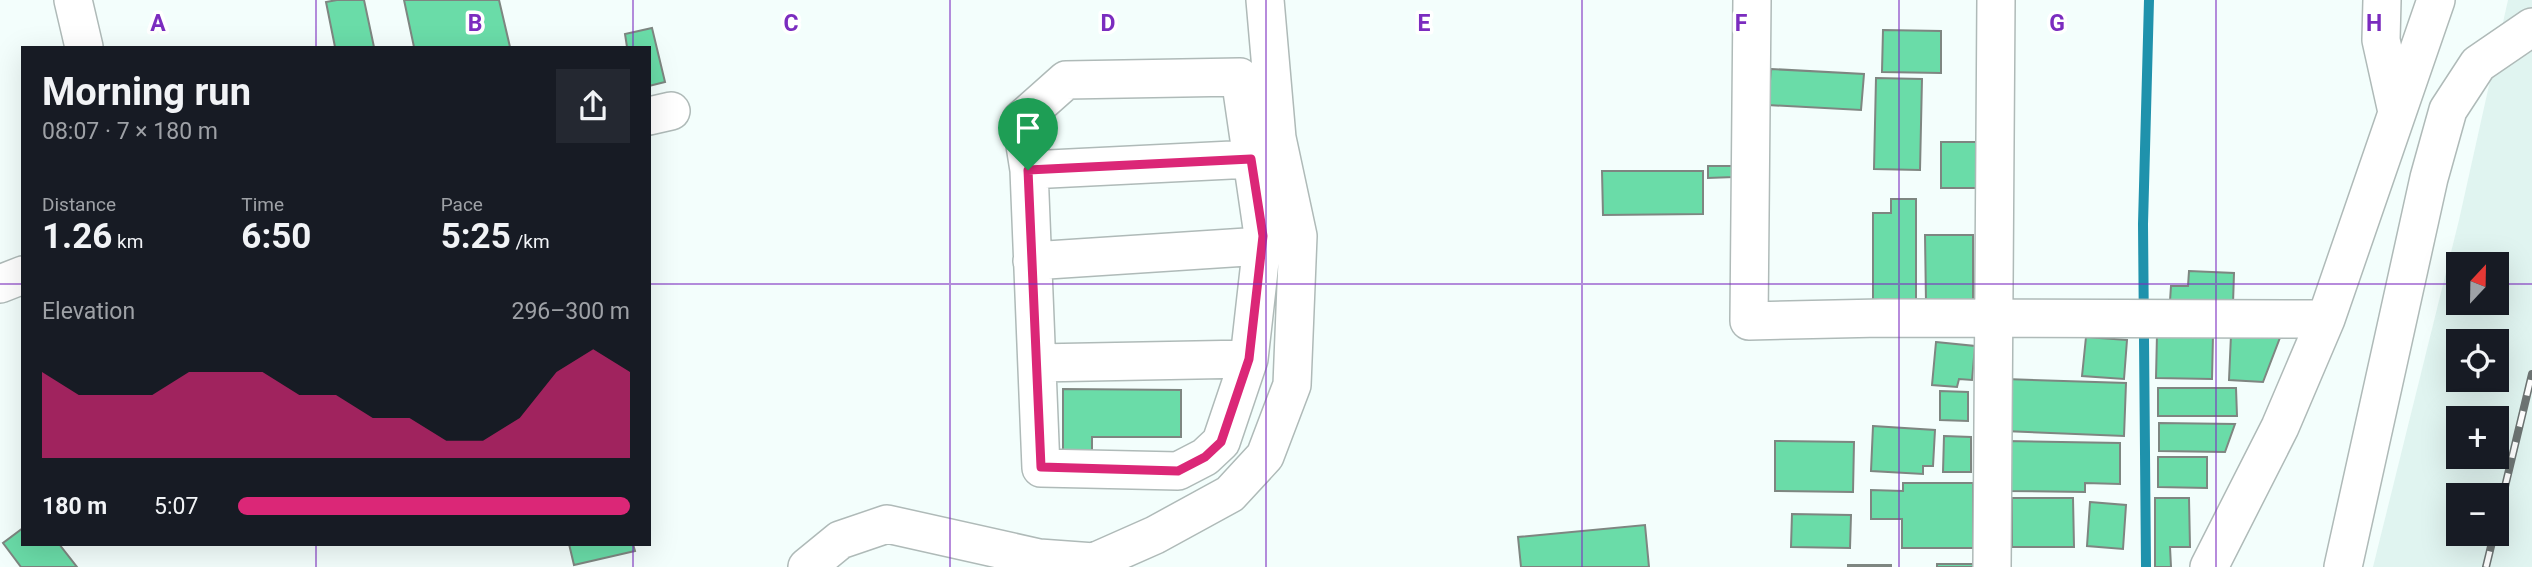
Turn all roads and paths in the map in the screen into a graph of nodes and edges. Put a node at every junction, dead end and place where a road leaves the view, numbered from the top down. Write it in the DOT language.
graph roads {
  1 [pos="73,0"];
  2 [pos="1265,0"];
  3 [pos="1752,0"];
  4 [pos="1996,0"];
  5 [pos="2382,0"];
  6 [pos="2435,0"];
  7 [pos="2532,27"];
  8 [pos="84,46"];
  9 [pos="2397,112"];
  10 [pos="1267,159"];
  11 [pos="1028,170"];
  12 [pos="1262,246"];
  13 [pos="1032,261"];
  14 [pos="21,276"];
  15 [pos="0,284"];
  16 [pos="2326,320"];
  17 [pos="1992,321"];
  18 [pos="1249,359"];
  19 [pos="1037,363"];
  20 [pos="2343,564"];
  21 [pos="807,567"];
  22 [pos="1992,567"];
  23 [pos="2209,567"];
  1 -- 8 [label="street"];
  2 -- 10 [label="street"];
  3 -- 17 [label="street"];
  4 -- 17 [label="street"];
  5 -- 9 [label="street"];
  6 -- 9 [label="street"];
  7 -- 20 [label="street"];
  9 -- 16 [label="street"];
  10 -- 11 [label="street"];
  10 -- 11 [label="street"];
  10 -- 12 [label="street"];
  10 -- 21 [label="street"];
  11 -- 13 [label="street"];
  12 -- 13 [label="street"];
  12 -- 18 [label="street"];
  13 -- 19 [label="street"];
  14 -- 15 [label="street"];
  16 -- 17 [label="street"];
  16 -- 23 [label="street"];
  17 -- 22 [label="street"];
  18 -- 19 [label="street"];
  18 -- 19 [label="street"];
}
